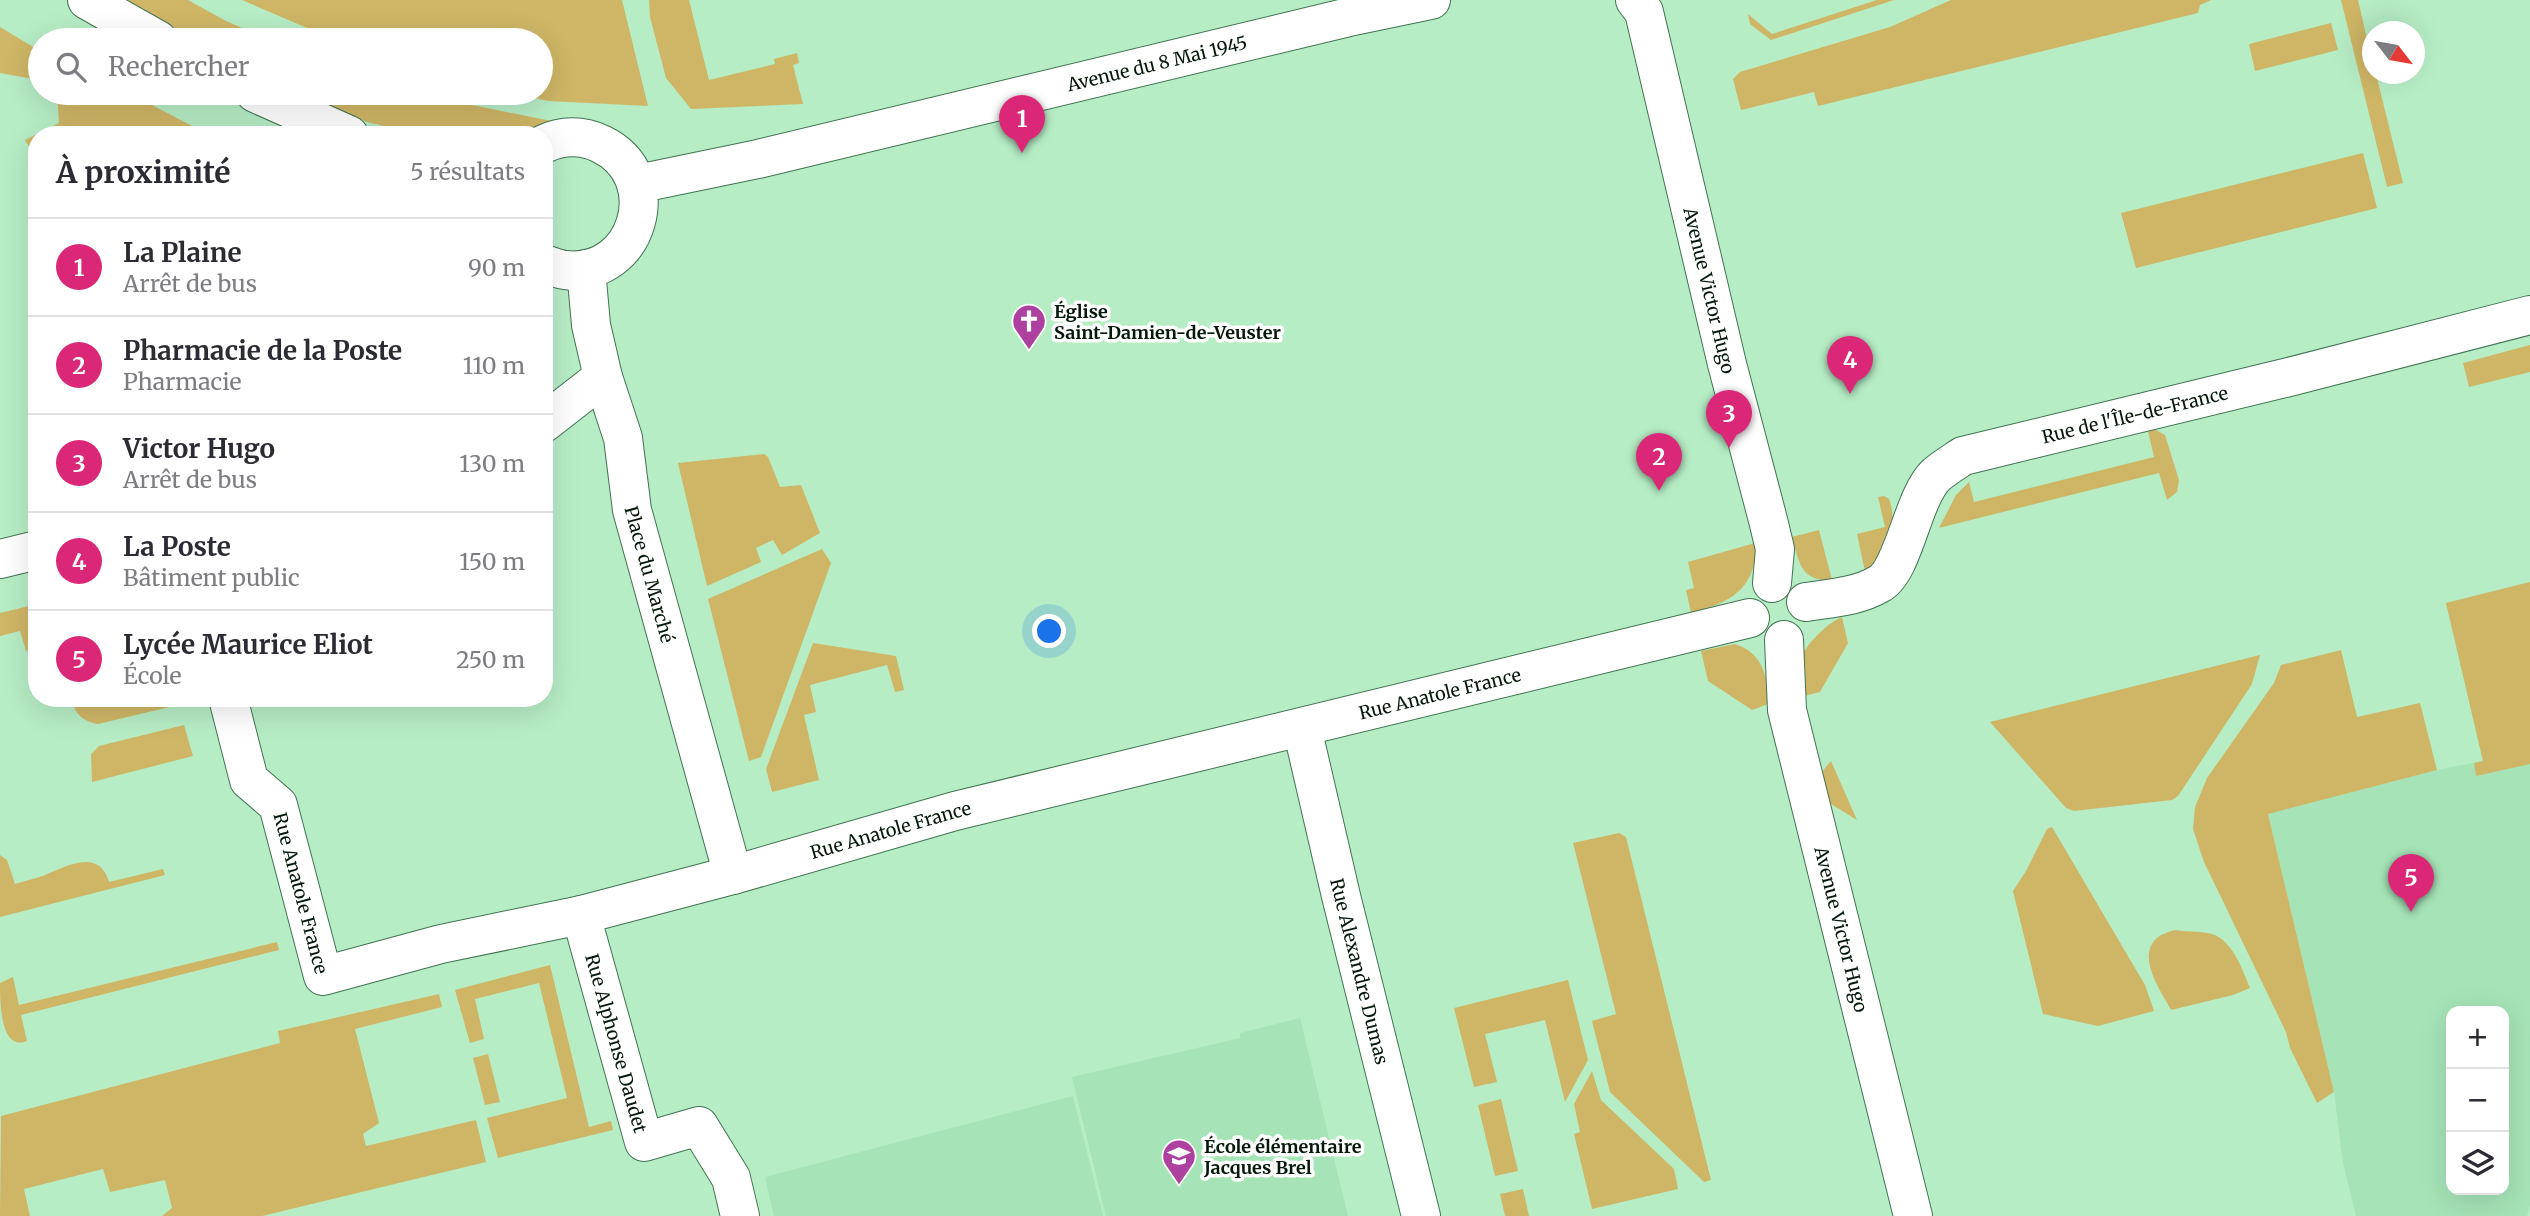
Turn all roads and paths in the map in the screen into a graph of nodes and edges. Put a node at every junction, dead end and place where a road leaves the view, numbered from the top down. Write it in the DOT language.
graph roads {
  1 [pos="87,0"];
  2 [pos="1432,0"];
  3 [pos="1635,0"];
  4 [pos="1347,9"];
  5 [pos="137,28"];
  6 [pos="282,105"];
  7 [pos="329,126"];
  8 [pos="553,141"];
  9 [pos="637,184"];
  10 [pos="553,267"];
  11 [pos="586,269"];
  12 [pos="2530,315"];
  13 [pos="603,377"];
  14 [pos="553,416"];
  15 [pos="28,552"];
  16 [pos="0,559"];
  17 [pos="1772,583"];
  18 [pos="1806,602"];
  19 [pos="1750,618"];
  20 [pos="1784,640"];
  21 [pos="230,707"];
  22 [pos="1302,728"];
  23 [pos="733,875"];
  24 [pos="580,915"];
  25 [pos="740,1216"];
  26 [pos="1421,1216"];
  27 [pos="1913,1216"];
  1 -- 5 [label="street"];
  2 -- 4 [label="street, Avenue du 8 Mai 1945"];
  3 -- 17 [label="street, Avenue Victor Hugo"];
  4 -- 9 [label="street, Avenue du 8 Mai 1945"];
  6 -- 7 [label="street"];
  8 -- 9 [label="street"];
  9 -- 11 [label="street"];
  10 -- 11 [label="street"];
  11 -- 13 [label="street, Place du Marché"];
  12 -- 18 [label="street, Rue de l'Île-de-France"];
  13 -- 14 [label="street"];
  13 -- 23 [label="street, Place du Marché"];
  15 -- 16 [label="street"];
  17 -- 18 [label="street"];
  17 -- 19 [label="street"];
  18 -- 20 [label="street"];
  19 -- 20 [label="street"];
  19 -- 22 [label="street, Rue Anatole France"];
  20 -- 27 [label="street, Avenue Victor Hugo"];
  21 -- 24 [label="street, Rue Anatole France"];
  22 -- 23 [label="street, Rue Anatole France"];
  22 -- 26 [label="street, Rue Alexandre Dumas"];
  23 -- 24 [label="street, Rue Anatole France"];
  24 -- 25 [label="street, Rue Alphonse Daudet"];
}
